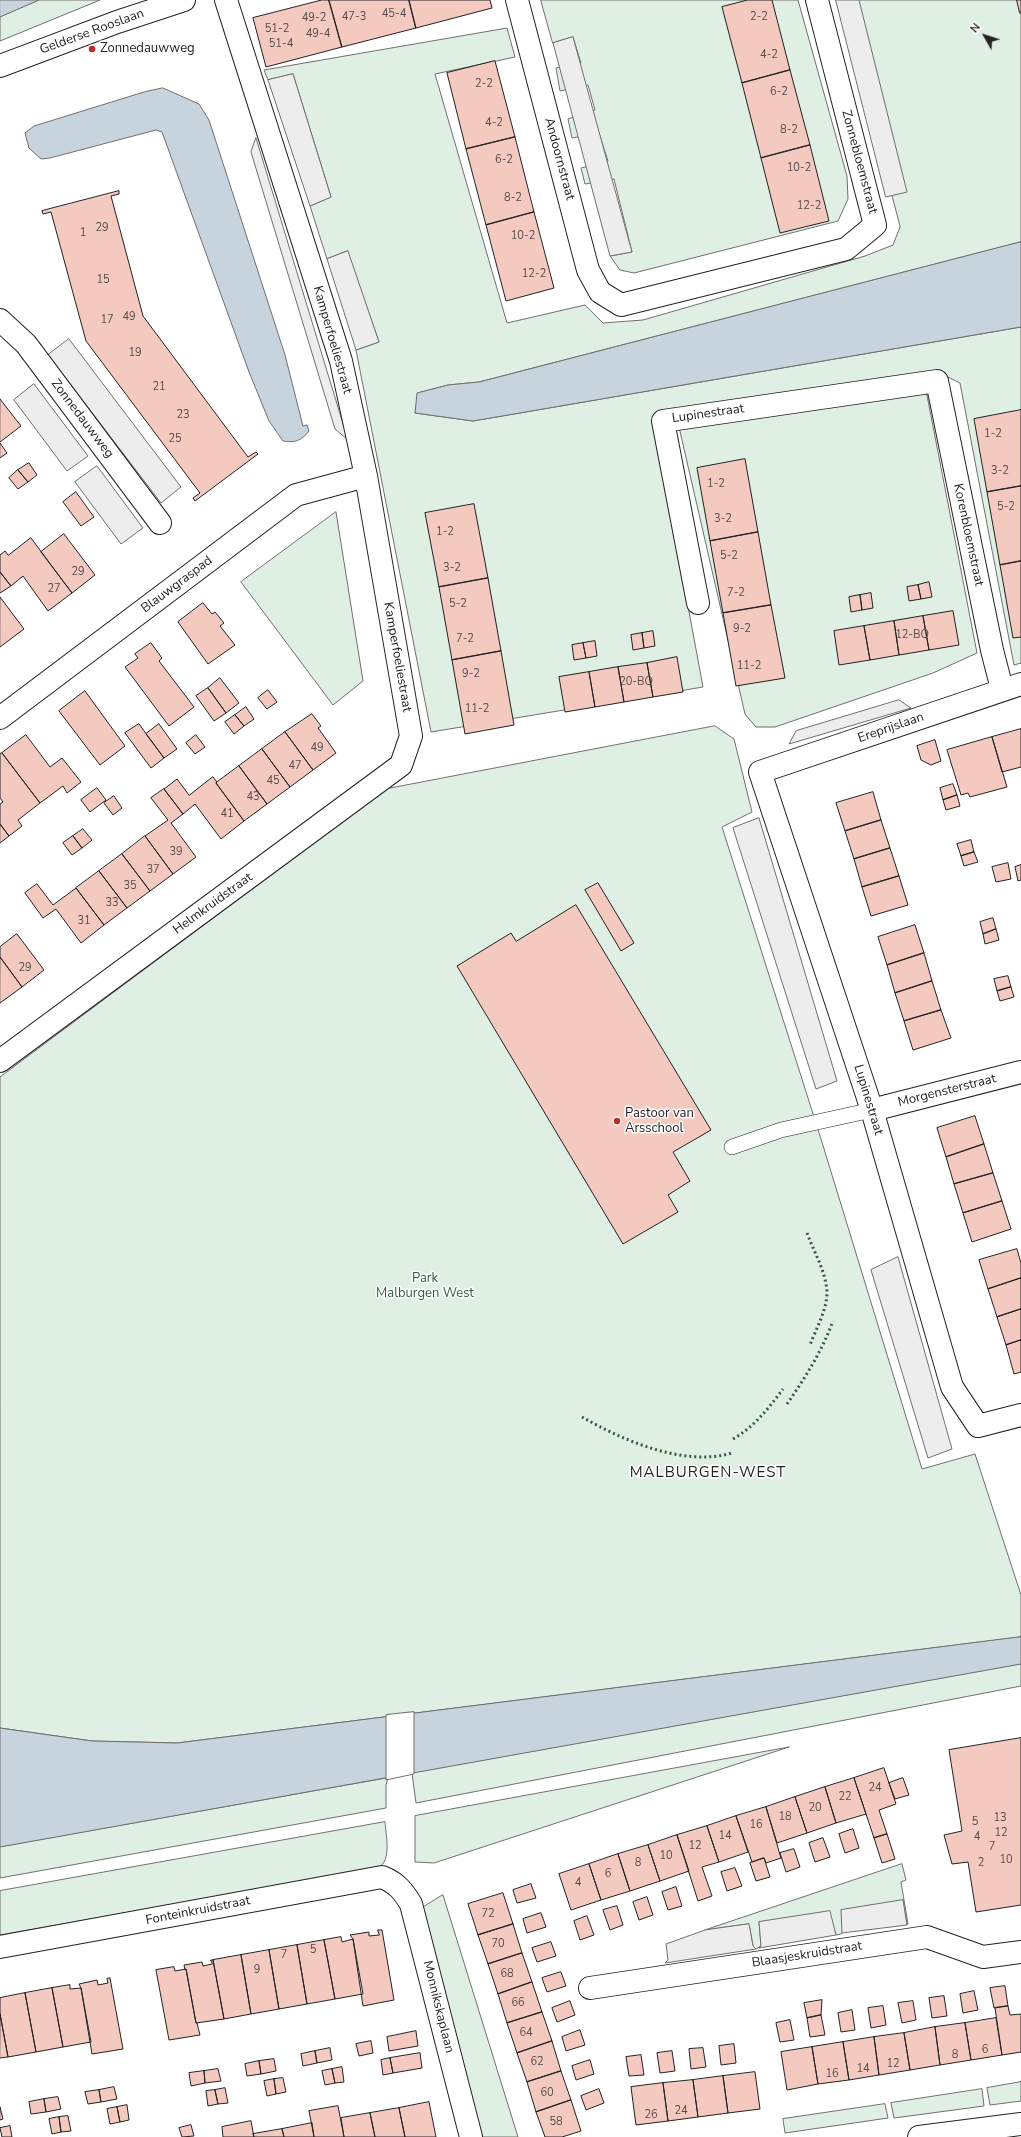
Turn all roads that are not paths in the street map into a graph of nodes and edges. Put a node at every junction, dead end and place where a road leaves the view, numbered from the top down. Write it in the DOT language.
graph roads {
  1 [pos="184,0"];
  2 [pos="226,0"];
  3 [pos="517,0"];
  4 [pos="817,0"];
  5 [pos="0,66"];
  6 [pos="621,305"];
  7 [pos="0,320"];
  8 [pos="937,381"];
  9 [pos="366,476"];
  10 [pos="160,523"];
  11 [pos="698,603"];
  12 [pos="1012,686"];
  13 [pos="0,718"];
  14 [pos="410,736"];
  15 [pos="760,772"];
  16 [pos="0,1061"];
  17 [pos="1021,1072"];
  18 [pos="872,1110"];
  19 [pos="732,1147"];
  20 [pos="1021,1415"];
  21 [pos="394,1882"];
  22 [pos="0,1947"];
  23 [pos="1021,1952"];
  24 [pos="590,1988"];
  25 [pos="1021,2124"];
  26 [pos="471,2137"];
  27 [pos="919,2137"];
  1 -- 5 [label="street, Gelderse Rooslaan"];
  2 -- 9 [label="street, Kamperfoeliestraat"];
  3 -- 6 [label="street, Andoornstraat"];
  4 -- 6 [label="street, Zonnebloemstraat"];
  7 -- 10 [label="street, Zonnedauwweg"];
  8 -- 11 [label="street, Lupinestraat"];
  8 -- 12 [label="street, Korenbloemstraat"];
  9 -- 13 [label="street, Blauwgraspad"];
  9 -- 14 [label="street, Kamperfoeliestraat"];
  12 -- 15 [label="street, Ereprijslaan"];
  14 -- 16 [label="street, Helmkruidstraat"];
  15 -- 18 [label="street, Lupinestraat"];
  17 -- 18 [label="street, Morgensterstraat"];
  18 -- 19 [label="lane"];
  18 -- 20 [label="street, Lupinestraat"];
  21 -- 22 [label="street, Fonteinkruidstraat"];
  21 -- 26 [label="street, Monnikskaplaan"];
  23 -- 24 [label="street, Blaasjeskruidstraat"];
  25 -- 27 [label="street"];
}
